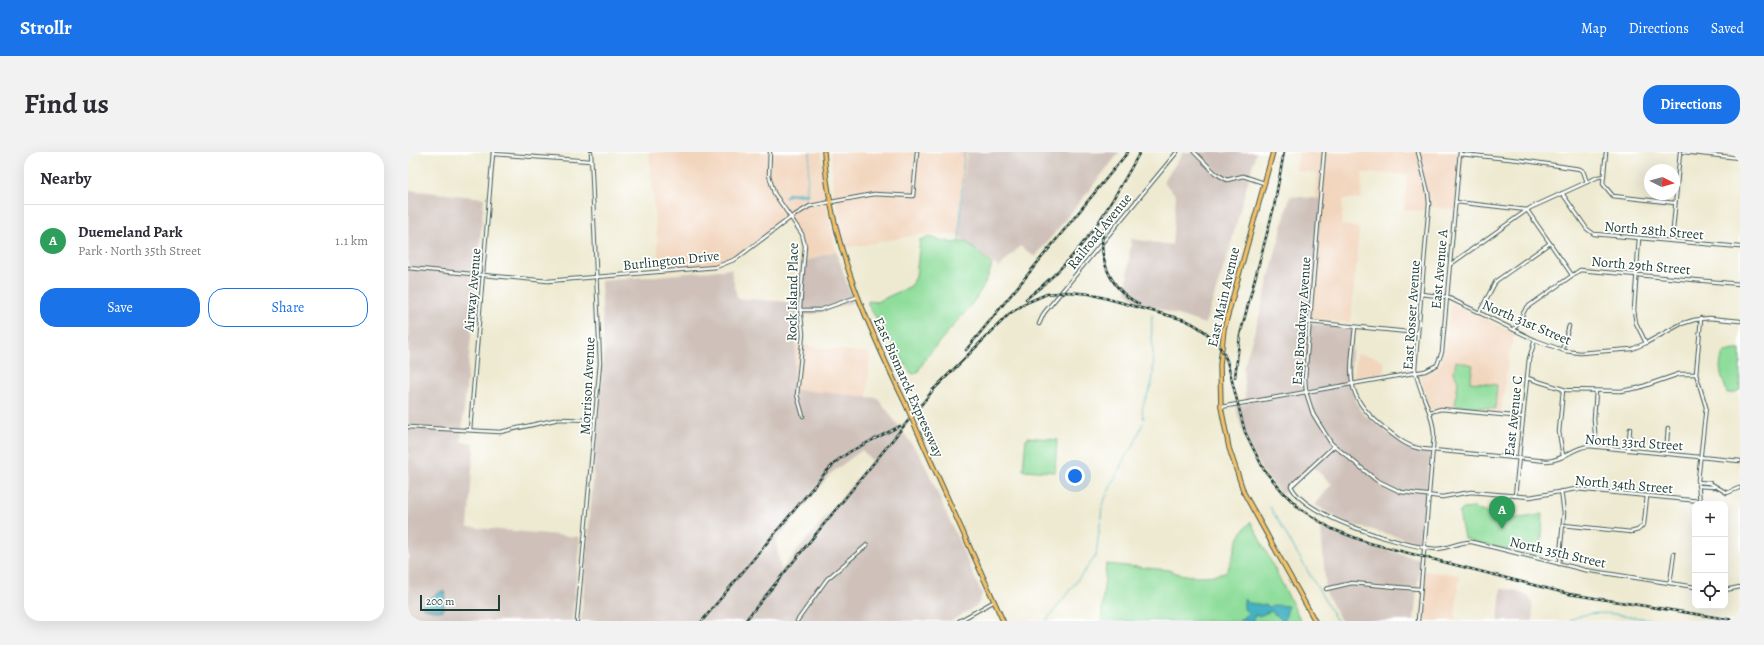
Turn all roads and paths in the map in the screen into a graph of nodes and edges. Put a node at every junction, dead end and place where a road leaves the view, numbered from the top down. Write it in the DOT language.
graph roads {
  1 [pos="591,152"];
  2 [pos="770,152"];
  3 [pos="824,152"];
  4 [pos="917,152"];
  5 [pos="1177,152"];
  6 [pos="1194,152"];
  7 [pos="1273,152"];
  8 [pos="1324,152"];
  9 [pos="1418,152"];
  10 [pos="1606,152"];
  11 [pos="1680,152"];
  12 [pos="1683,152"];
  13 [pos="493,153"];
  14 [pos="1460,153"];
  15 [pos="1740,158"];
  16 [pos="591,161"];
  17 [pos="1604,176"];
  18 [pos="1587,182"];
  19 [pos="1264,183"];
  20 [pos="1562,193"];
  21 [pos="830,201"];
  22 [pos="1456,202"];
  23 [pos="1675,203"];
  24 [pos="1527,210"];
  25 [pos="790,218"];
  26 [pos="1639,238"];
  27 [pos="1672,241"];
  28 [pos="1550,243"];
  29 [pos="1740,247"];
  30 [pos="1450,264"];
  31 [pos="408,268"];
  32 [pos="1572,275"];
  33 [pos="1636,275"];
  34 [pos="484,276"];
  35 [pos="597,278"];
  36 [pos="1740,284"];
  37 [pos="1421,294"];
  38 [pos="857,296"];
  39 [pos="1447,297"];
  40 [pos="800,310"];
  41 [pos="1479,313"];
  42 [pos="1701,318"];
  43 [pos="1740,321"];
  44 [pos="1309,322"];
  45 [pos="1039,324"];
  46 [pos="1569,326"];
  47 [pos="1355,327"];
  48 [pos="1514,330"];
  49 [pos="1418,333"];
  50 [pos="1535,340"];
  51 [pos="1646,343"];
  52 [pos="1562,350"];
  53 [pos="1416,373"];
  54 [pos="1696,374"];
  55 [pos="1527,378"];
  56 [pos="1352,384"];
  57 [pos="1563,390"];
  58 [pos="1596,391"];
  59 [pos="1306,392"];
  60 [pos="1221,407"];
  61 [pos="1430,412"];
  62 [pos="803,416"];
  63 [pos="1523,417"];
  64 [pos="595,420"];
  65 [pos="408,427"];
  66 [pos="1668,428"];
  67 [pos="1630,429"];
  68 [pos="470,430"];
  69 [pos="1334,446"];
  70 [pos="1596,447"];
  71 [pos="1433,450"];
  72 [pos="1628,450"];
  73 [pos="1666,454"];
  74 [pos="1563,456"];
  75 [pos="1701,457"];
  76 [pos="1519,458"];
  77 [pos="1740,461"];
  78 [pos="1698,484"];
  79 [pos="1739,488"];
  80 [pos="1561,491"];
  81 [pos="1429,496"];
  82 [pos="1515,496"];
  83 [pos="1647,496"];
  84 [pos="1692,501"];
  85 [pos="1700,501"];
  86 [pos="1562,525"];
  87 [pos="867,545"];
  88 [pos="1424,548"];
  89 [pos="1674,554"];
  90 [pos="1559,564"];
  91 [pos="1670,584"];
  92 [pos="1692,587"];
  93 [pos="1740,587"];
  94 [pos="1326,589"];
  95 [pos="1420,589"];
  96 [pos="1728,589"];
  97 [pos="993,602"];
  98 [pos="577,621"];
  99 [pos="797,621"];
  100 [pos="959,621"];
  101 [pos="1003,621"];
  102 [pos="1315,621"];
  103 [pos="1418,621"];
  1 -- 16 [label="street, Morrison Avenue"];
  2 -- 25 [label="street, Rock Island Place"];
  3 -- 21 [label="main road, East Bismarck Expressway"];
  4 -- 21 [label="street, Burlington Drive"];
  5 -- 45 [label="street, Railroad Avenue"];
  6 -- 19 [label="street"];
  7 -- 19 [label="main road, East Main Avenue"];
  8 -- 44 [label="street, East Broadway Avenue"];
  9 -- 37 [label="street, East Rosser Avenue"];
  10 -- 17 [label="street"];
  11 -- 23 [label="street"];
  12 -- 15 [label="street"];
  13 -- 16 [label="street"];
  13 -- 34 [label="street, Airway Avenue"];
  14 -- 18 [label="street"];
  14 -- 22 [label="street, East Avenue A"];
  16 -- 35 [label="street, Morrison Avenue"];
  17 -- 18 [label="street"];
  17 -- 23 [label="street"];
  18 -- 20 [label="street"];
  19 -- 60 [label="main road, East Main Avenue"];
  20 -- 24 [label="street"];
  20 -- 26 [label="street, North 28th Street"];
  21 -- 25 [label="street, Burlington Drive"];
  21 -- 38 [label="main road, East Bismarck Expressway"];
  22 -- 24 [label="street"];
  22 -- 30 [label="street, East Avenue A"];
  23 -- 27 [label="street"];
  24 -- 28 [label="street, North 29th Street"];
  24 -- 30 [label="street"];
  25 -- 35 [label="street, Burlington Drive"];
  25 -- 40 [label="street, Rock Island Place"];
  26 -- 27 [label="street, North 28th Street"];
  26 -- 33 [label="street"];
  27 -- 29 [label="street, North 28th Street"];
  28 -- 32 [label="street, North 29th Street"];
  28 -- 41 [label="street"];
  30 -- 39 [label="street, East Avenue A"];
  31 -- 34 [label="street, Burlington Drive"];
  32 -- 33 [label="street, North 29th Street"];
  32 -- 48 [label="street"];
  33 -- 36 [label="street, North 29th Street"];
  33 -- 51 [label="street"];
  34 -- 35 [label="street, Burlington Drive"];
  34 -- 68 [label="street, Airway Avenue"];
  35 -- 64 [label="street, Morrison Avenue"];
  37 -- 39 [label="street, North 31st Street"];
  37 -- 49 [label="street, East Rosser Avenue"];
  38 -- 40 [label="street"];
  38 -- 97 [label="main road, East Bismarck Expressway, bridge"];
  39 -- 41 [label="street, North 31st Street"];
  39 -- 53 [label="street, East Avenue A"];
  40 -- 62 [label="street, Rock Island Place"];
  41 -- 48 [label="street, North 31st Street"];
  42 -- 43 [label="street, North 31st Street"];
  42 -- 51 [label="street, North 31st Street"];
  42 -- 54 [label="street"];
  44 -- 47 [label="street"];
  44 -- 59 [label="street, East Broadway Avenue"];
  46 -- 52 [label="street"];
  47 -- 49 [label="street"];
  47 -- 56 [label="street"];
  48 -- 50 [label="street, North 31st Street"];
  49 -- 53 [label="street, East Rosser Avenue"];
  50 -- 52 [label="street, North 31st Street"];
  50 -- 55 [label="street, East Avenue C"];
  51 -- 52 [label="street, North 31st Street"];
  53 -- 56 [label="street, East Avenue A"];
  53 -- 61 [label="street, East Rosser Avenue"];
  54 -- 58 [label="street"];
  54 -- 75 [label="street"];
  55 -- 57 [label="street"];
  55 -- 63 [label="street, East Avenue C"];
  56 -- 59 [label="street, East Avenue A"];
  56 -- 71 [label="street, North 33rd Street"];
  57 -- 58 [label="street"];
  57 -- 74 [label="street"];
  58 -- 70 [label="street"];
  59 -- 60 [label="street, East Avenue A"];
  59 -- 69 [label="street, East Broadway Avenue"];
  60 -- 102 [label="main road, East Main Avenue"];
  61 -- 63 [label="street"];
  61 -- 71 [label="street, East Rosser Avenue"];
  63 -- 76 [label="street, East Avenue C"];
  64 -- 68 [label="street"];
  64 -- 98 [label="street, Morrison Avenue"];
  65 -- 68 [label="street"];
  66 -- 73 [label="street"];
  67 -- 72 [label="street"];
  69 -- 81 [label="street, East Broadway Avenue"];
  69 -- 88 [label="street, North 35th Street"];
  70 -- 72 [label="street, North 33rd Street"];
  70 -- 74 [label="street, North 33rd Street"];
  71 -- 76 [label="street, North 33rd Street"];
  71 -- 81 [label="street, East Rosser Avenue"];
  72 -- 73 [label="street, North 33rd Street"];
  73 -- 75 [label="street, North 33rd Street"];
  74 -- 76 [label="street, North 33rd Street"];
  75 -- 77 [label="street, North 33rd Street"];
  75 -- 78 [label="street"];
  76 -- 82 [label="street, East Avenue C"];
  78 -- 79 [label="street"];
  78 -- 85 [label="street"];
  80 -- 82 [label="street, North 34th Street"];
  80 -- 83 [label="street, North 34th Street"];
  80 -- 86 [label="street"];
  81 -- 82 [label="street, North 34th Street"];
  81 -- 88 [label="street, East Rosser Avenue"];
  83 -- 84 [label="street, North 34th Street"];
  83 -- 86 [label="street"];
  86 -- 90 [label="street"];
  87 -- 99 [label="street"];
  88 -- 90 [label="street, North 35th Street"];
  88 -- 95 [label="street, East Rosser Avenue"];
  89 -- 91 [label="street"];
  90 -- 91 [label="street, North 35th Street"];
  91 -- 92 [label="street, North 35th Street"];
  93 -- 96 [label="street"];
  94 -- 95 [label="street"];
  95 -- 103 [label="street, East Rosser Avenue"];
  97 -- 100 [label="street"];
  97 -- 101 [label="main road, East Bismarck Expressway"];
}
